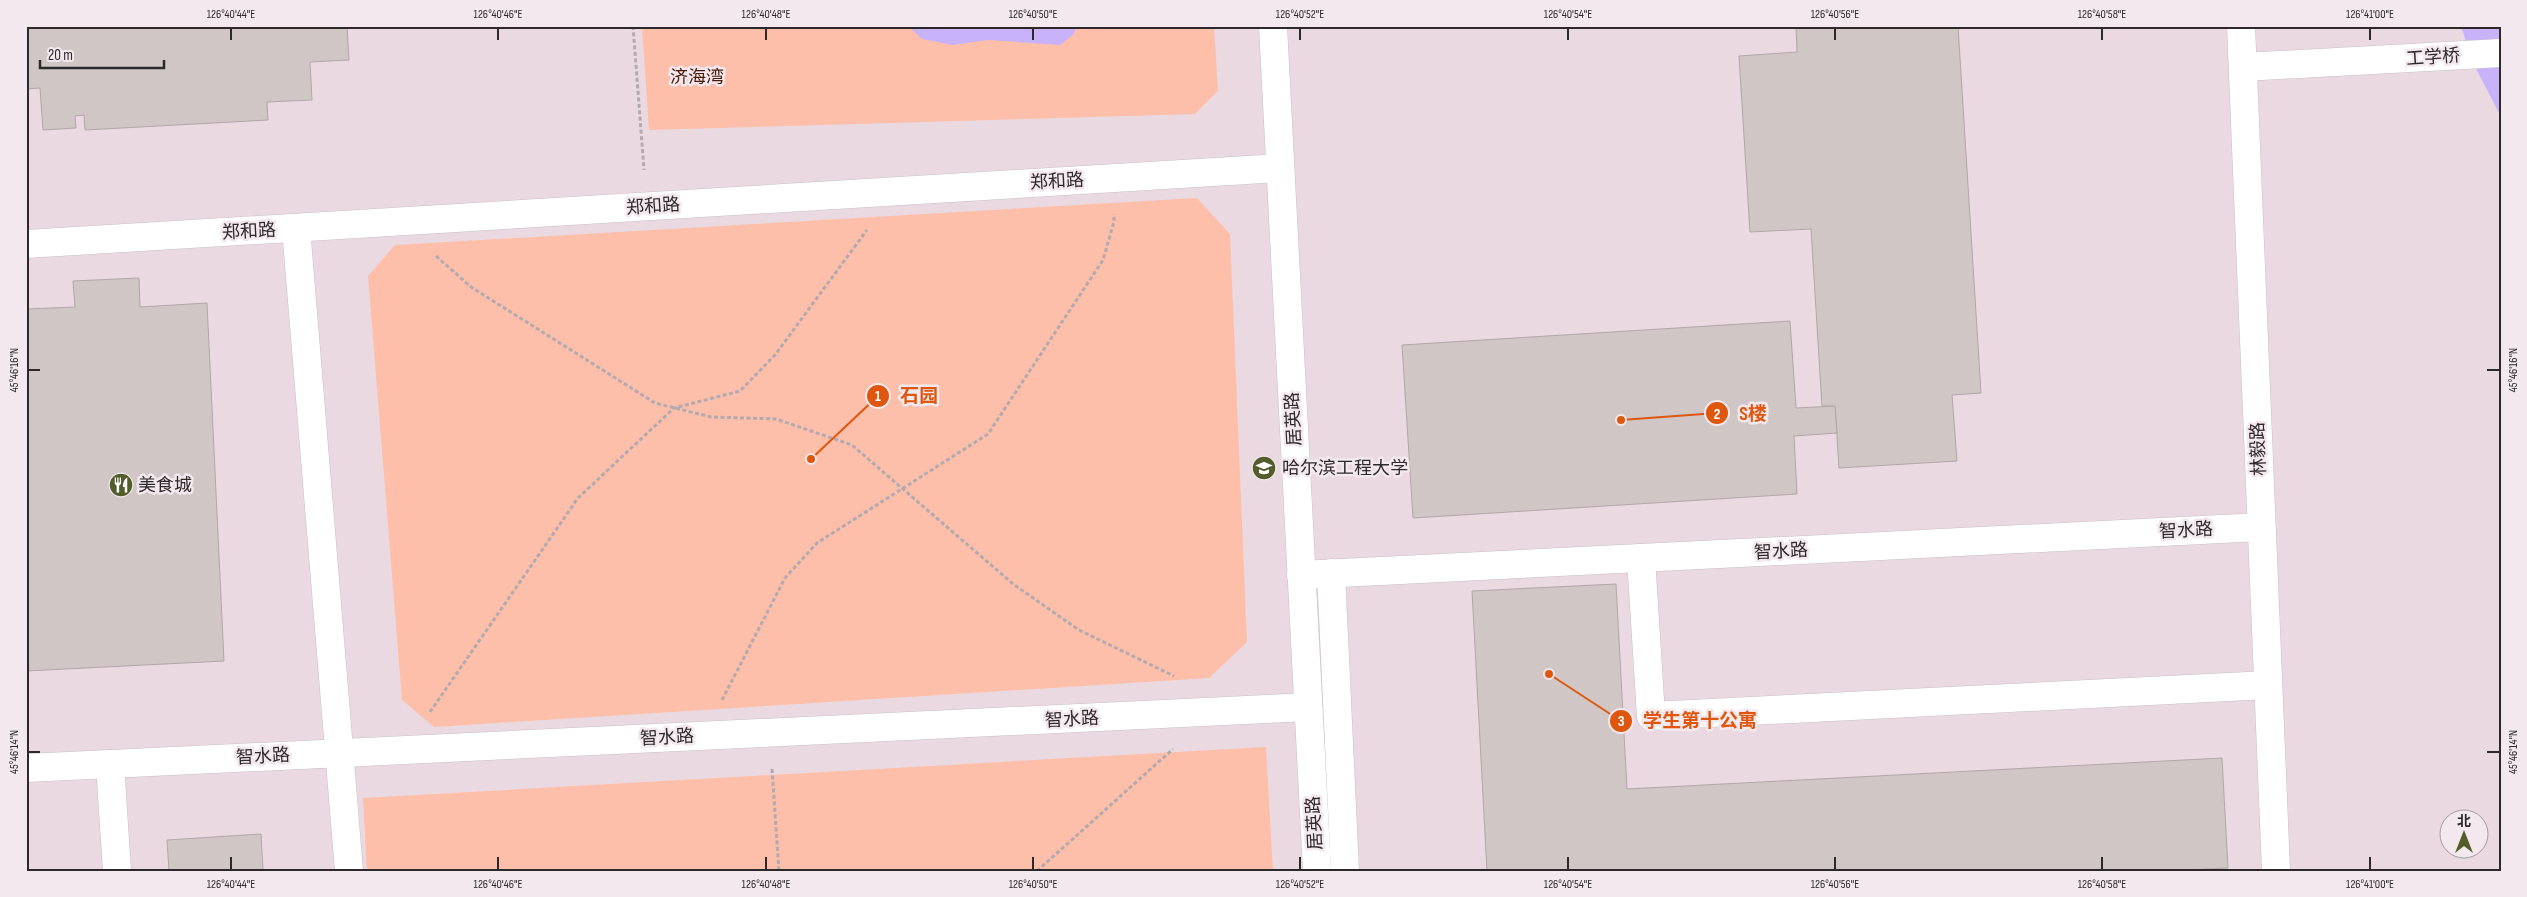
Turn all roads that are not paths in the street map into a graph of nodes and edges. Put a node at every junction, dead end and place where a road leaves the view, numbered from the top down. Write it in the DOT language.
graph roads {
  1 [pos="1273,26"];
  2 [pos="2241,26"];
  3 [pos="2501,53"];
  4 [pos="2243,67"];
  5 [pos="1280,168"];
  6 [pos="296,228"];
  7 [pos="26,244"];
  8 [pos="2261,526"];
  9 [pos="1641,558"];
  10 [pos="1331,573"];
  11 [pos="1301,575"];
  12 [pos="2268,685"];
  13 [pos="1308,707"];
  14 [pos="340,753"];
  15 [pos="110,764"];
  16 [pos="26,768"];
  17 [pos="117,871"];
  18 [pos="349,871"];
  19 [pos="1317,871"];
  20 [pos="1345,871"];
  21 [pos="2276,871"];
  1 -- 5 [label="street, 居英路"];
  2 -- 4 [label="street, 林毅路"];
  3 -- 4 [label="street, 工学桥"];
  4 -- 8 [label="street, 林毅路"];
  5 -- 6 [label="street, 郑和路"];
  5 -- 11 [label="street, 居英路"];
  6 -- 7 [label="street, 郑和路"];
  6 -- 14 [label="street"];
  8 -- 9 [label="street, 智水路"];
  8 -- 12 [label="street, 林毅路"];
  9 -- 10 [label="street, 智水路"];
  9 -- 12 [label="street"];
  10 -- 11 [label="street, 智水路"];
  10 -- 20 [label="street"];
  11 -- 13 [label="street, 居英路"];
  12 -- 21 [label="street, 林毅路"];
  13 -- 14 [label="street, 智水路"];
  13 -- 19 [label="street, 居英路"];
  14 -- 15 [label="street, 智水路"];
  14 -- 18 [label="street"];
  15 -- 16 [label="street, 智水路"];
  15 -- 17 [label="street"];
}
